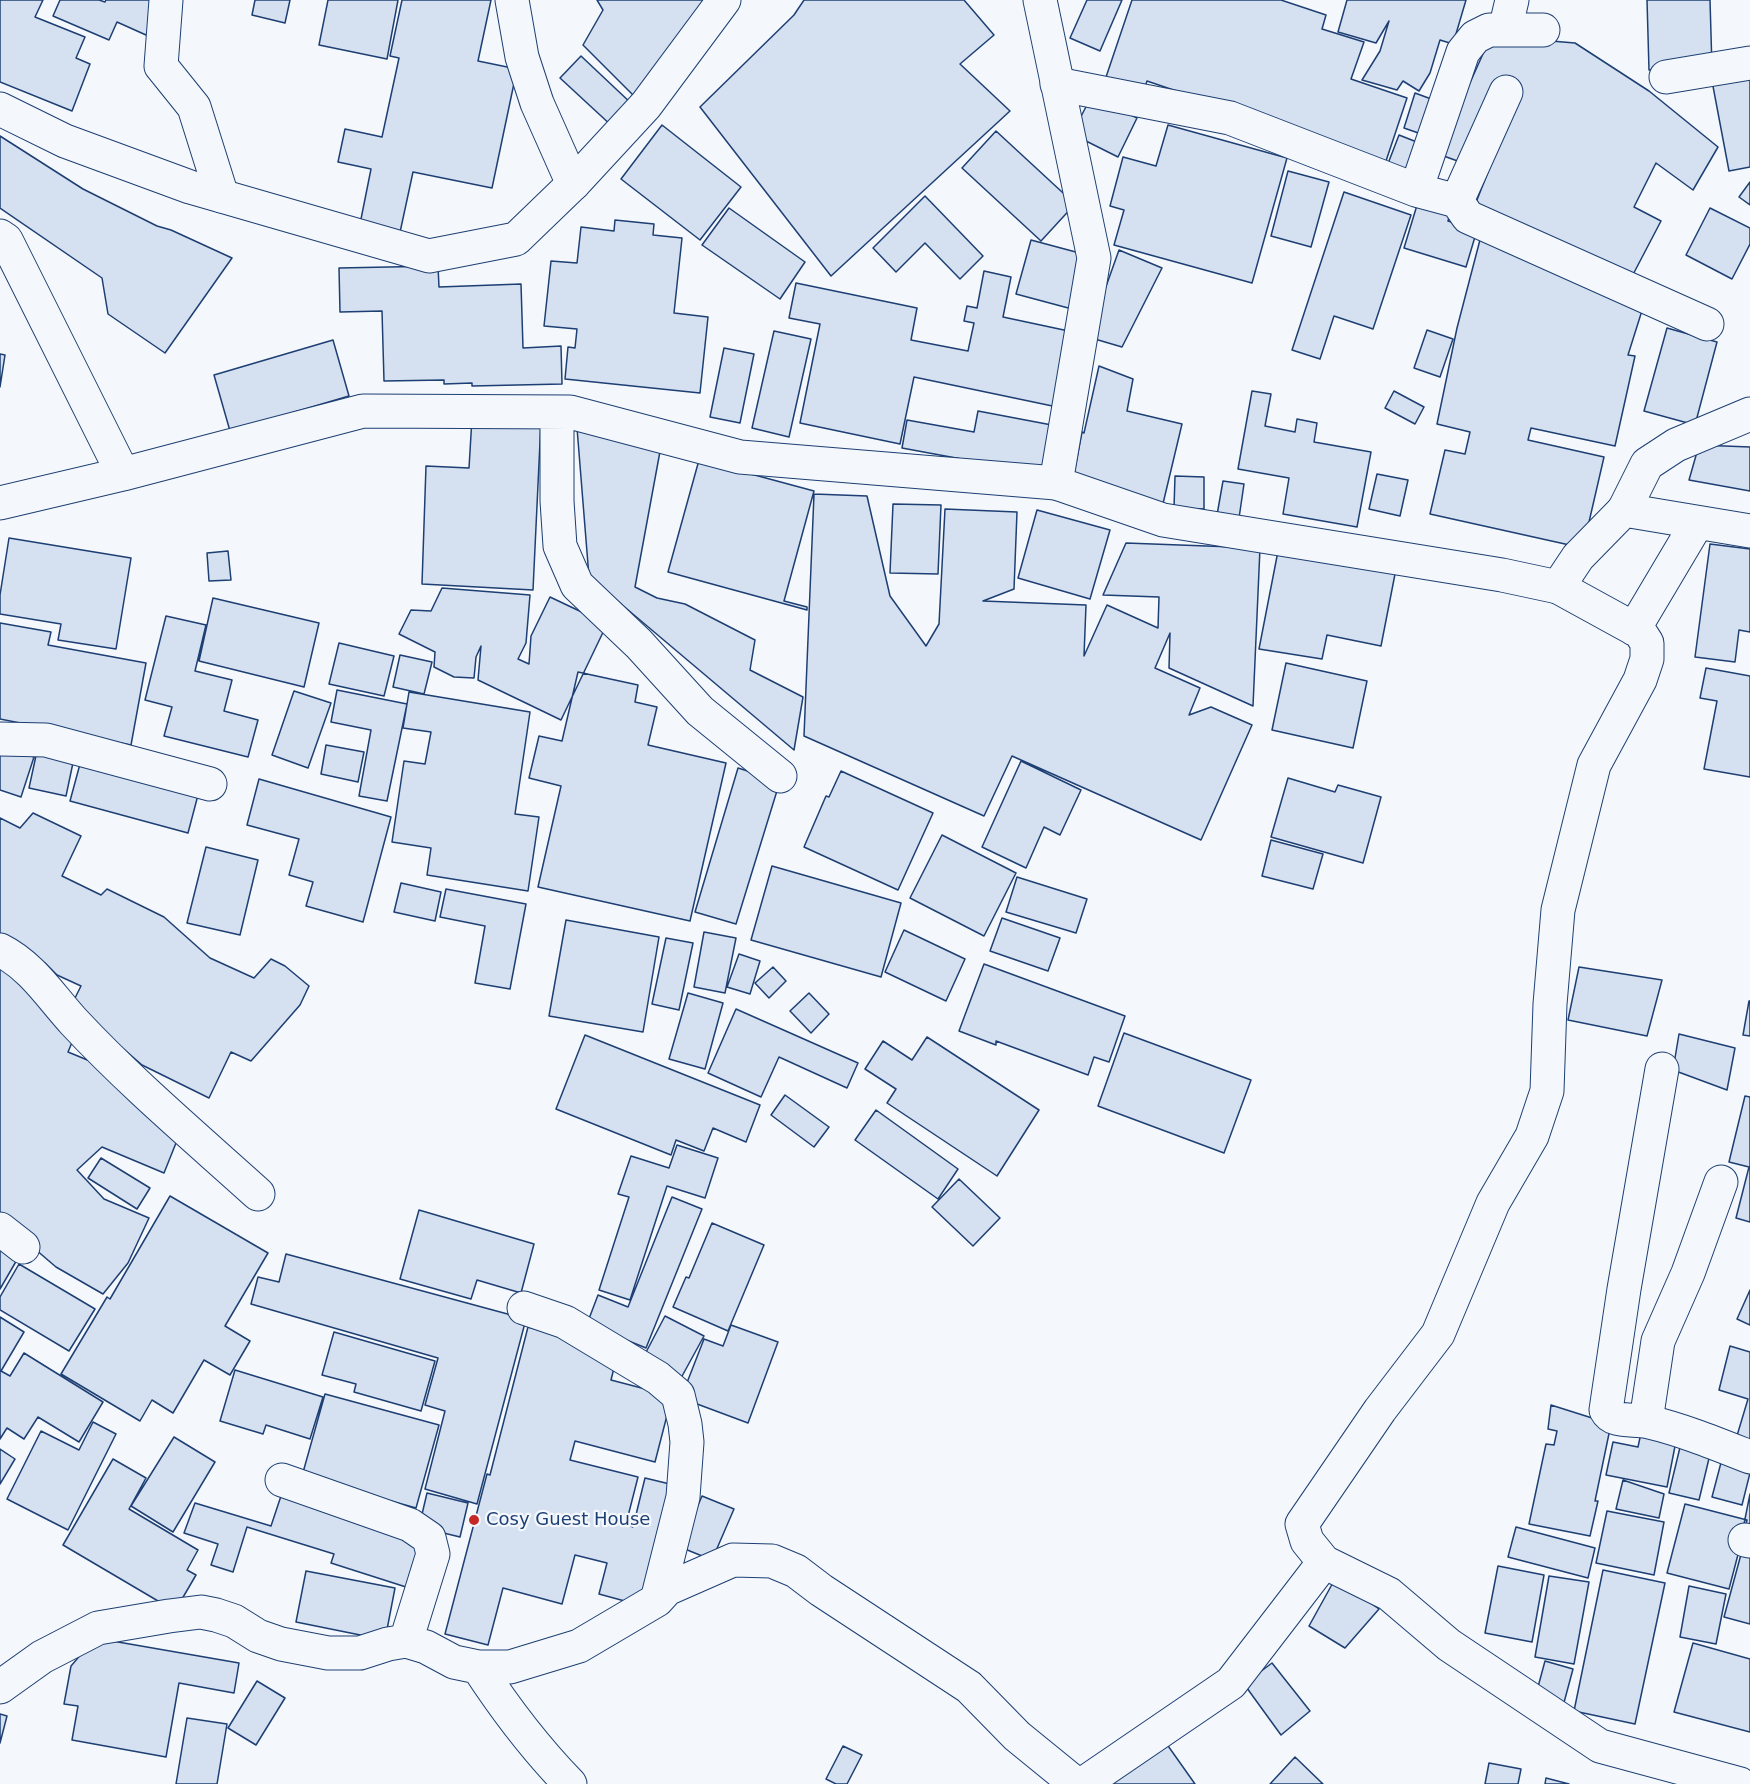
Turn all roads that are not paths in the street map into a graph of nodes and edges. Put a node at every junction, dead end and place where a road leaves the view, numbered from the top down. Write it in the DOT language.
graph roads {
  1 [pos="165,0"];
  2 [pos="512,0"];
  3 [pos="724,0"];
  4 [pos="1040,0"];
  5 [pos="1508,15"];
  6 [pos="1543,30"];
  7 [pos="1750,63"];
  8 [pos="1666,77"];
  9 [pos="1057,84"];
  10 [pos="1506,92"];
  11 [pos="0,109"];
  12 [pos="573,183"];
  13 [pos="1416,190"];
  14 [pos="222,196"];
  15 [pos="1457,201"];
  16 [pos="0,236"];
  17 [pos="1707,324"];
  18 [pos="557,412"];
  19 [pos="1750,414"];
  20 [pos="123,474"];
  21 [pos="1056,483"];
  22 [pos="0,503"];
  23 [pos="1624,510"];
  24 [pos="1697,523"];
  25 [pos="1750,531"];
  26 [pos="1558,587"];
  27 [pos="1634,629"];
  28 [pos="0,739"];
  29 [pos="780,776"];
  30 [pos="210,784"];
  31 [pos="0,950"];
  32 [pos="1662,1069"];
  33 [pos="1721,1182"];
  34 [pos="258,1194"];
  35 [pos="524,1308"];
  36 [pos="1646,1421"];
  37 [pos="1750,1456"];
  38 [pos="282,1480"];
  39 [pos="1324,1562"];
  40 [pos="657,1600"];
  41 [pos="406,1641"];
  42 [pos="478,1667"];
  43 [pos="0,1687"];
  44 [pos="570,1784"];
  45 [pos="1076,1784"];
  46 [pos="1083,1784"];
  47 [pos="1740,1784"];
  1 -- 14 [label="street"];
  2 -- 12 [label="street"];
  3 -- 12 [label="street"];
  4 -- 9 [label="street"];
  5 -- 6 [label="street"];
  5 -- 13 [label="street"];
  7 -- 8 [label="street"];
  9 -- 13 [label="street"];
  9 -- 21 [label="street"];
  10 -- 15 [label="street"];
  11 -- 14 [label="street"];
  12 -- 14 [label="street"];
  13 -- 15 [label="street"];
  15 -- 17 [label="street"];
  16 -- 20 [label="street"];
  18 -- 20 [label="street"];
  18 -- 21 [label="street"];
  18 -- 29 [label="street"];
  19 -- 23 [label="street"];
  20 -- 22 [label="street"];
  21 -- 26 [label="street"];
  23 -- 24 [label="street"];
  23 -- 26 [label="street"];
  24 -- 25 [label="street"];
  24 -- 27 [label="street"];
  26 -- 27 [label="street"];
  27 -- 39 [label="street"];
  28 -- 30 [label="street"];
  31 -- 34 [label="street"];
  32 -- 36 [label="street"];
  33 -- 36 [label="street"];
  35 -- 40 [label="street"];
  36 -- 37 [label="street"];
  38 -- 41 [label="street"];
  39 -- 46 [label="street"];
  39 -- 47 [label="street"];
  40 -- 42 [label="street"];
  40 -- 45 [label="street"];
  41 -- 42 [label="street"];
  41 -- 43 [label="street"];
  42 -- 44 [label="street"];
}
